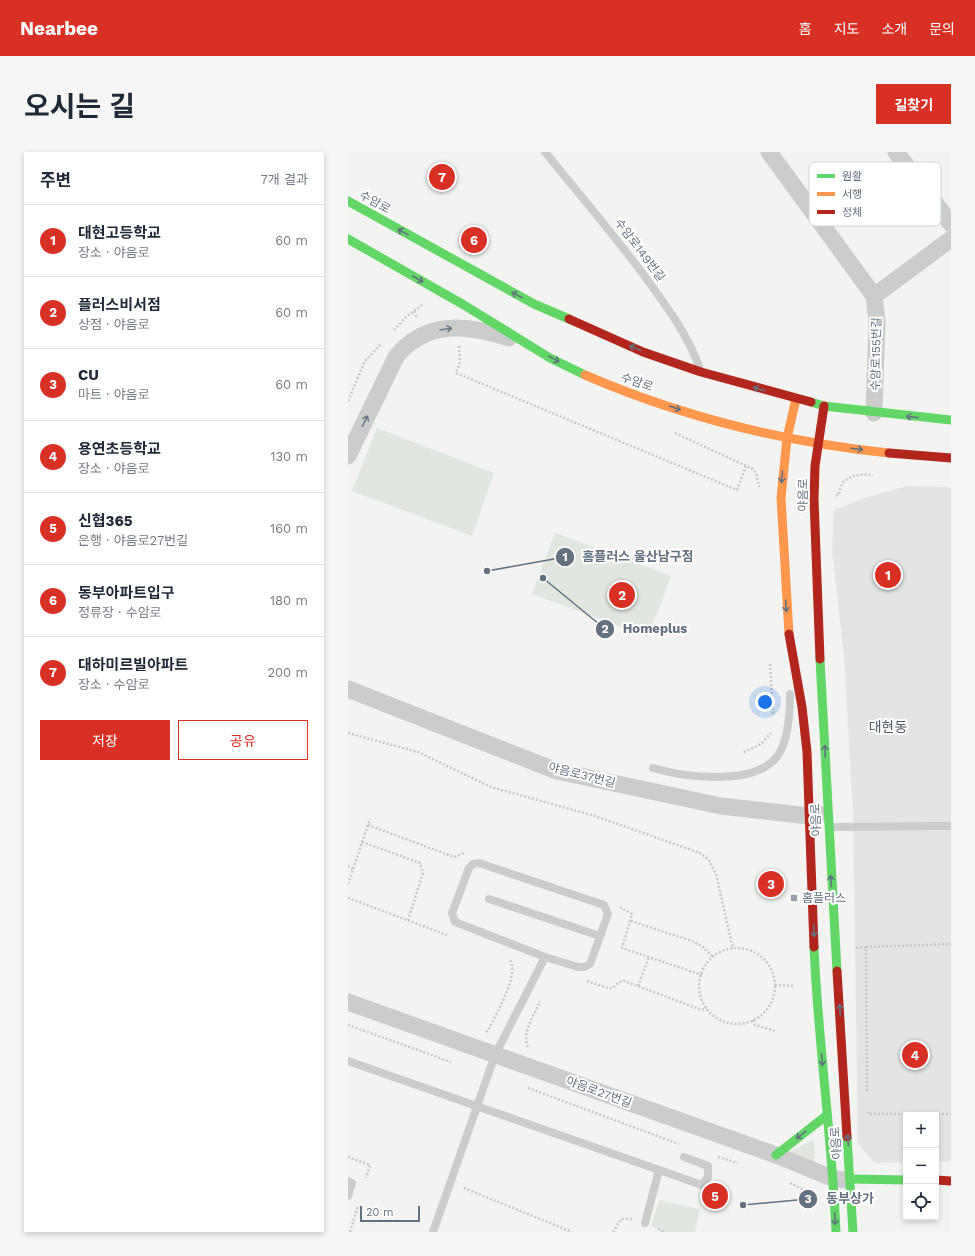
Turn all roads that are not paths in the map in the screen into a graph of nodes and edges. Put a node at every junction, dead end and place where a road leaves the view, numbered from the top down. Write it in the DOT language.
graph roads {
  1 [pos="545,152"];
  2 [pos="769,152"];
  3 [pos="896,152"];
  4 [pos="904,162"];
  5 [pos="348,201"];
  6 [pos="809,207"];
  7 [pos="941,211"];
  8 [pos="951,224"];
  9 [pos="823,226"];
  10 [pos="348,239"];
  11 [pos="951,239"];
  12 [pos="874,296"];
  13 [pos="532,347"];
  14 [pos="701,372"];
  15 [pos="796,399"];
  16 [pos="824,406"];
  17 [pos="874,413"];
  18 [pos="951,420"];
  19 [pos="787,438"];
  20 [pos="818,444"];
  21 [pos="348,456"];
  22 [pos="951,458"];
  23 [pos="790,648"];
  24 [pos="348,689"];
  25 [pos="653,768"];
  26 [pos="809,816"];
  27 [pos="828,820"];
  28 [pos="951,826"];
  29 [pos="489,899"];
  30 [pos="600,936"];
  31 [pos="545,957"];
  32 [pos="348,1002"];
  33 [pos="495,1055"];
  34 [pos="348,1061"];
  35 [pos="477,1106"];
  36 [pos="827,1115"];
  37 [pos="776,1155"];
  38 [pos="684,1157"];
  39 [pos="659,1170"];
  40 [pos="832,1178"];
  41 [pos="851,1179"];
  42 [pos="903,1180"];
  43 [pos="939,1180"];
  44 [pos="951,1181"];
  45 [pos="348,1182"];
  46 [pos="348,1196"];
  47 [pos="641,1221"];
  48 [pos="433,1232"];
  49 [pos="836,1232"];
  50 [pos="853,1232"];
  1 -- 14 [label="lane, 수암로149번길"];
  2 -- 6 [label="street, 수암로155번길"];
  3 -- 4 [label="street"];
  14 -- 5 [label="street, 수암로, one-way"];
  7 -- 8 [label="street"];
  9 -- 12 [label="street, 수암로155번길"];
  10 -- 13 [label="street, 수암로, one-way"];
  11 -- 12 [label="street"];
  12 -- 17 [label="street, 수암로155번길"];
  13 -- 19 [label="street, 수암로, one-way"];
  21 -- 13 [label="street, one-way"];
  15 -- 14 [label="street, 수암로, one-way"];
  15 -- 16 [label="street, 수암로"];
  15 -- 19 [label="street, 야음로"];
  16 -- 17 [label="street, 수암로"];
  16 -- 20 [label="street, 야음로"];
  18 -- 17 [label="street, 수암로, one-way"];
  19 -- 20 [label="street, 수암로"];
  19 -- 23 [label="street, 야음로, one-way"];
  20 -- 22 [label="street, 수암로, one-way"];
  27 -- 20 [label="street, 야음로, one-way"];
  23 -- 25 [label="lane"];
  23 -- 26 [label="street, 야음로"];
  24 -- 26 [label="street, 야음로37번길"];
  26 -- 27 [label="street, 야음로37번길"];
  26 -- 36 [label="street, 야음로, one-way"];
  27 -- 28 [label="lane"];
  41 -- 27 [label="street, 야음로, one-way"];
  29 -- 30 [label="lane"];
  30 -- 31 [label="lane"];
  30 -- 31 [label="lane"];
  31 -- 33 [label="lane"];
  32 -- 33 [label="street, 야음로27번길"];
  33 -- 35 [label="lane"];
  33 -- 37 [label="street, 야음로27번길"];
  34 -- 35 [label="lane"];
  35 -- 39 [label="lane"];
  35 -- 48 [label="lane"];
  36 -- 37 [label="street, 야음로, one-way"];
  36 -- 40 [label="street, 야음로"];
  37 -- 40 [label="street, 야음로27번길"];
  38 -- 39 [label="lane"];
  39 -- 47 [label="lane"];
  40 -- 41 [label="street, 야음로27번길"];
  40 -- 49 [label="street, 야음로, one-way"];
  41 -- 42 [label="street"];
  41 -- 50 [label="street, 야음로"];
  43 -- 44 [label="street"];
  45 -- 46 [label="lane"];
}
